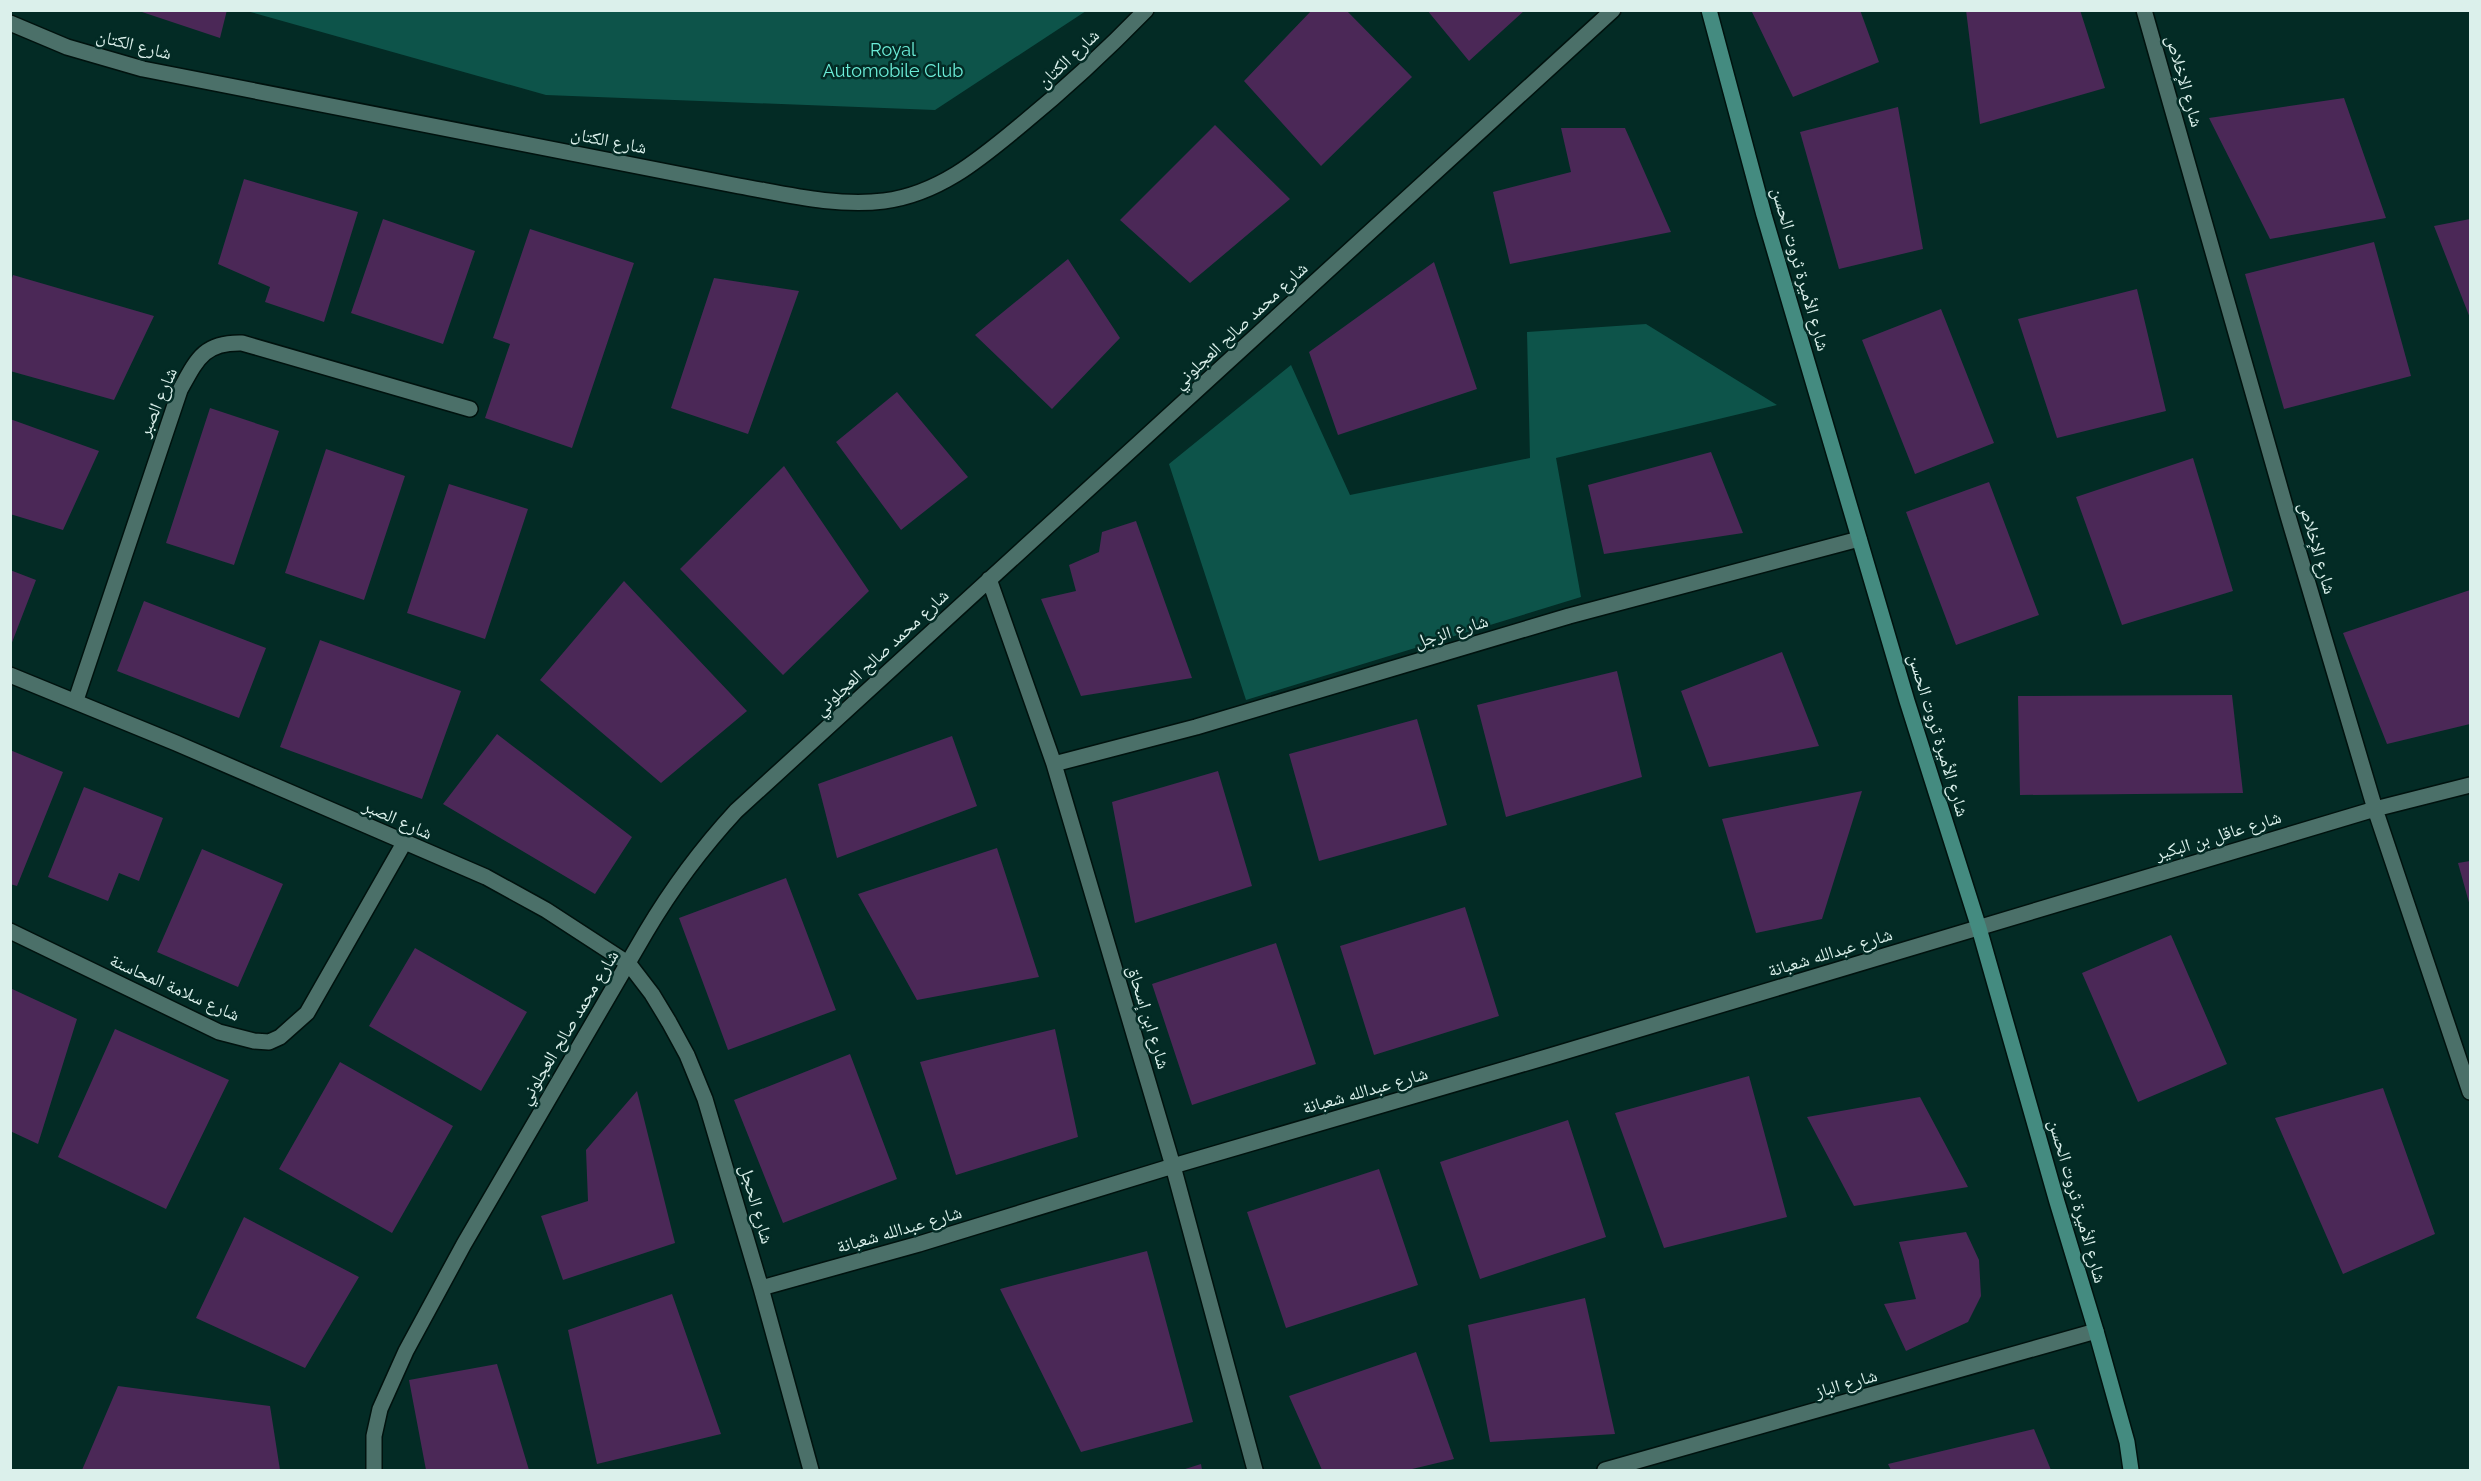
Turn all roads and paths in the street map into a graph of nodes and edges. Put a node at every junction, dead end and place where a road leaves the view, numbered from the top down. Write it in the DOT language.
graph roads {
  1 [pos="1146,10"];
  2 [pos="1613,10"];
  3 [pos="1709,10"];
  4 [pos="2144,10"];
  5 [pos="10,23"];
  6 [pos="470,409"];
  7 [pos="1859,539"];
  8 [pos="990,579"];
  9 [pos="10,675"];
  10 [pos="76,700"];
  11 [pos="1054,764"];
  12 [pos="2470,785"];
  13 [pos="2375,809"];
  14 [pos="404,843"];
  15 [pos="1979,928"];
  16 [pos="10,932"];
  17 [pos="629,964"];
  18 [pos="2470,1092"];
  19 [pos="1173,1166"];
  20 [pos="761,1288"];
  21 [pos="2096,1332"];
  22 [pos="374,1470"];
  23 [pos="810,1470"];
  24 [pos="1255,1470"];
  25 [pos="1605,1470"];
  26 [pos="2132,1470"];
  1 -- 5 [label="street, شارع الكتان"];
  2 -- 8 [label="street, شارع محمد صالح العجلوني"];
  3 -- 7 [label="street, شارع الأميرة ثروت الحسن"];
  4 -- 13 [label="street, شارع الإخلاص"];
  6 -- 10 [label="street, شارع الصبر"];
  7 -- 11 [label="street, شارع الزجل"];
  7 -- 15 [label="street, شارع الأميرة ثروت الحسن"];
  8 -- 11 [label="street, شارع ابن إسحاق"];
  8 -- 17 [label="street, شارع محمد صالح العجلوني"];
  9 -- 10 [label="street, شارع الصبر"];
  10 -- 14 [label="street, شارع الصبر"];
  11 -- 19 [label="street, شارع ابن إسحاق"];
  12 -- 13 [label="street, شارع عاقل بن البكير"];
  13 -- 15 [label="street, شارع عاقل بن البكير"];
  13 -- 18 [label="street, شارع الإخلاص"];
  14 -- 16 [label="street, شارع سلامة المحاسنة"];
  14 -- 17 [label="street, شارع الصبر"];
  15 -- 19 [label="street, شارع عبدالله شعبانة"];
  15 -- 21 [label="street, شارع الأميرة ثروت الحسن"];
  17 -- 20 [label="street, شارع الحجل"];
  17 -- 22 [label="street, شارع محمد صالح العجلوني"];
  19 -- 20 [label="street, شارع عبدالله شعبانة"];
  19 -- 24 [label="street, شارع ابن إسحاق"];
  20 -- 23 [label="street, شارع الحجل"];
  21 -- 25 [label="street, شارع الباز"];
  21 -- 26 [label="street, شارع الأميرة ثروت الحسن"];
}
